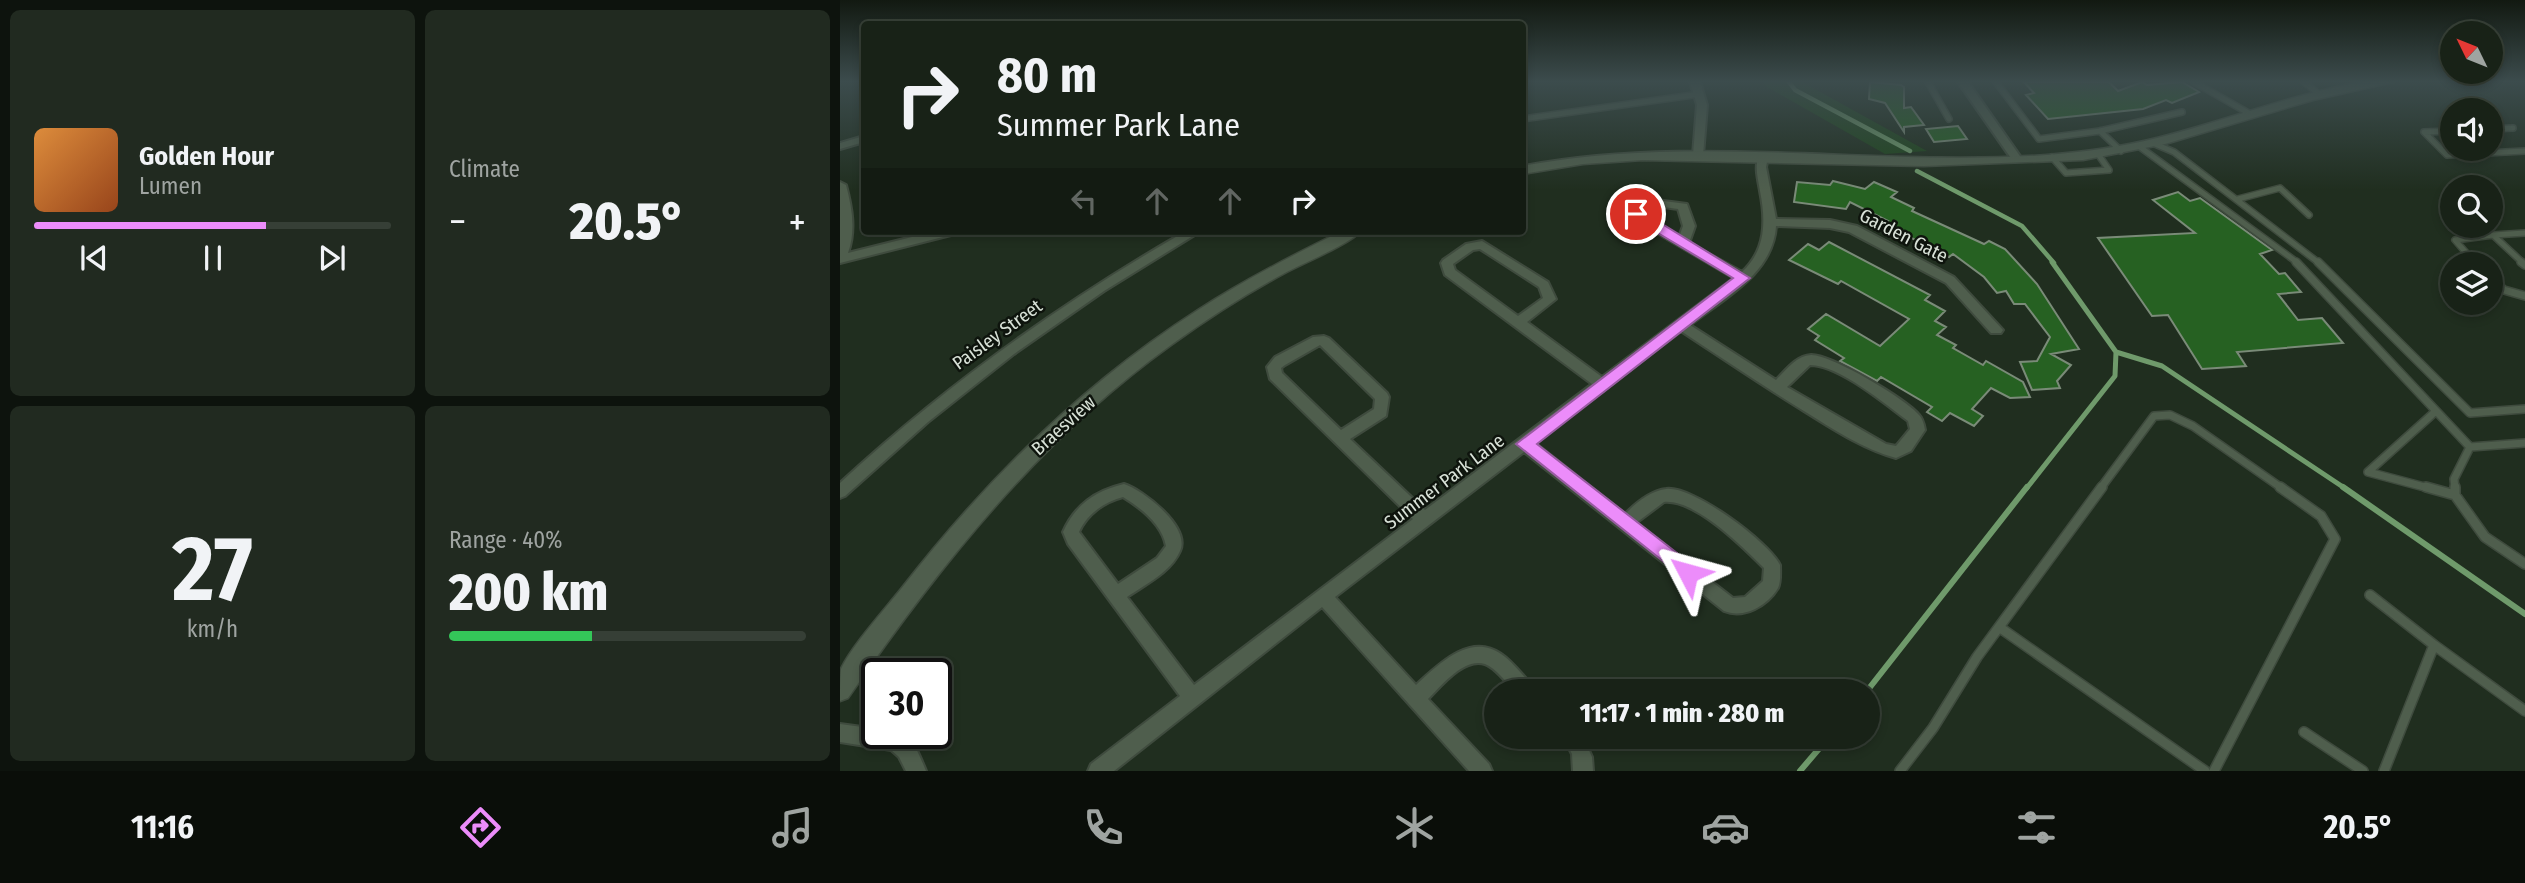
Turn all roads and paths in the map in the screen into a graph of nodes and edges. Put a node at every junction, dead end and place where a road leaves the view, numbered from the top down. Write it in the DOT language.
graph roads {
  1 [pos="1701,118"];
  2 [pos="1988,118"];
  3 [pos="2023,118"];
  4 [pos="2156,118"];
  5 [pos="2242,118"];
  6 [pos="2503,128"];
  7 [pos="2513,128"];
  8 [pos="2099,131"];
  9 [pos="2440,131"];
  10 [pos="861,140"];
  11 [pos="2155,144"];
  12 [pos="840,146"];
  13 [pos="2140,147"];
  14 [pos="2440,148"];
  15 [pos="2121,150"];
  16 [pos="2525,151"];
  17 [pos="2503,152"];
  18 [pos="2098,154"];
  19 [pos="1698,155"];
  20 [pos="2052,157"];
  21 [pos="1763,158"];
  22 [pos="2017,159"];
  23 [pos="1526,169"];
  24 [pos="840,185"];
  25 [pos="2238,199"];
  26 [pos="2309,215"];
  27 [pos="1771,222"];
  28 [pos="2525,233"];
  29 [pos="2503,234"];
  30 [pos="935,235"];
  31 [pos="1188,235"];
  32 [pos="1345,235"];
  33 [pos="2470,238"];
  34 [pos="2496,238"];
  35 [pos="1683,243"];
  36 [pos="2466,252"];
  37 [pos="840,259"];
  38 [pos="2525,265"];
  39 [pos="1743,278"];
  40 [pos="2503,289"];
  41 [pos="2525,296"];
  42 [pos="1517,323"];
  43 [pos="1681,325"];
  44 [pos="1996,330"];
  45 [pos="1602,384"];
  46 [pos="1778,387"];
  47 [pos="2525,409"];
  48 [pos="2436,411"];
  49 [pos="1340,438"];
  50 [pos="2525,443"];
  51 [pos="1525,444"];
  52 [pos="2470,447"];
  53 [pos="840,492"];
  54 [pos="2455,495"];
  55 [pos="1424,520"];
  56 [pos="1625,523"];
  57 [pos="2525,564"];
  58 [pos="1115,595"];
  59 [pos="2371,595"];
  60 [pos="1324,596"];
  61 [pos="1999,627"];
  62 [pos="2434,645"];
  63 [pos="1514,679"];
  64 [pos="840,690"];
  65 [pos="1192,698"];
  66 [pos="1416,698"];
  67 [pos="2525,711"];
  68 [pos="2304,732"];
  69 [pos="840,733"];
  70 [pos="1580,749"];
  71 [pos="916,771"];
  72 [pos="1098,771"];
  73 [pos="1482,771"];
  74 [pos="1583,771"];
  75 [pos="1900,771"];
  76 [pos="2205,771"];
  77 [pos="2214,771"];
  78 [pos="2363,771"];
  79 [pos="2384,771"];
  1 -- 19 [label="street"];
  2 -- 22 [label="street"];
  3 -- 8 [label="lane"];
  4 -- 8 [label="lane"];
  5 -- 11 [label="street"];
  6 -- 7 [label="lane"];
  8 -- 15 [label="lane"];
  9 -- 14 [label="lane"];
  10 -- 12 [label="street"];
  11 -- 13 [label="street"];
  11 -- 25 [label="lane"];
  13 -- 15 [label="street"];
  13 -- 48 [label="lane"];
  15 -- 18 [label="street"];
  16 -- 17 [label="lane"];
  18 -- 20 [label="street"];
  18 -- 20 [label="lane"];
  19 -- 21 [label="street"];
  19 -- 23 [label="street"];
  20 -- 22 [label="street"];
  21 -- 22 [label="street"];
  21 -- 27 [label="street, Summer Park Lane"];
  24 -- 37 [label="street"];
  25 -- 26 [label="lane"];
  25 -- 47 [label="lane"];
  27 -- 39 [label="street, Summer Park Lane"];
  27 -- 44 [label="street, Garden Gate"];
  28 -- 29 [label="lane"];
  30 -- 37 [label="street"];
  31 -- 53 [label="street, Paisley Street"];
  32 -- 64 [label="street, Braesview"];
  33 -- 36 [label="lane"];
  34 -- 38 [label="lane"];
  35 -- 35 [label="street"];
  35 -- 39 [label="street"];
  39 -- 43 [label="street, Summer Park Lane"];
  40 -- 41 [label="lane"];
  42 -- 42 [label="street"];
  42 -- 45 [label="street"];
  43 -- 45 [label="street, Summer Park Lane"];
  43 -- 46 [label="street"];
  45 -- 51 [label="street, Summer Park Lane"];
  46 -- 46 [label="street"];
  48 -- 52 [label="lane"];
  48 -- 54 [label="lane"];
  49 -- 49 [label="street"];
  49 -- 55 [label="street"];
  50 -- 52 [label="lane"];
  51 -- 55 [label="street, Summer Park Lane"];
  51 -- 56 [label="street"];
  52 -- 54 [label="lane"];
  54 -- 57 [label="lane"];
  55 -- 60 [label="street, Summer Park Lane"];
  56 -- 56 [label="street"];
  58 -- 58 [label="street"];
  58 -- 65 [label="street"];
  59 -- 62 [label="lane"];
  60 -- 65 [label="street, Summer Park Lane"];
  60 -- 66 [label="street"];
  61 -- 75 [label="lane"];
  61 -- 76 [label="lane"];
  61 -- 77 [label="lane"];
  62 -- 67 [label="lane"];
  62 -- 79 [label="lane"];
  63 -- 66 [label="street"];
  65 -- 72 [label="street, Summer Park Lane"];
  66 -- 73 [label="street"];
  68 -- 78 [label="lane"];
  69 -- 71 [label="street"];
  70 -- 74 [label="street"];
}
